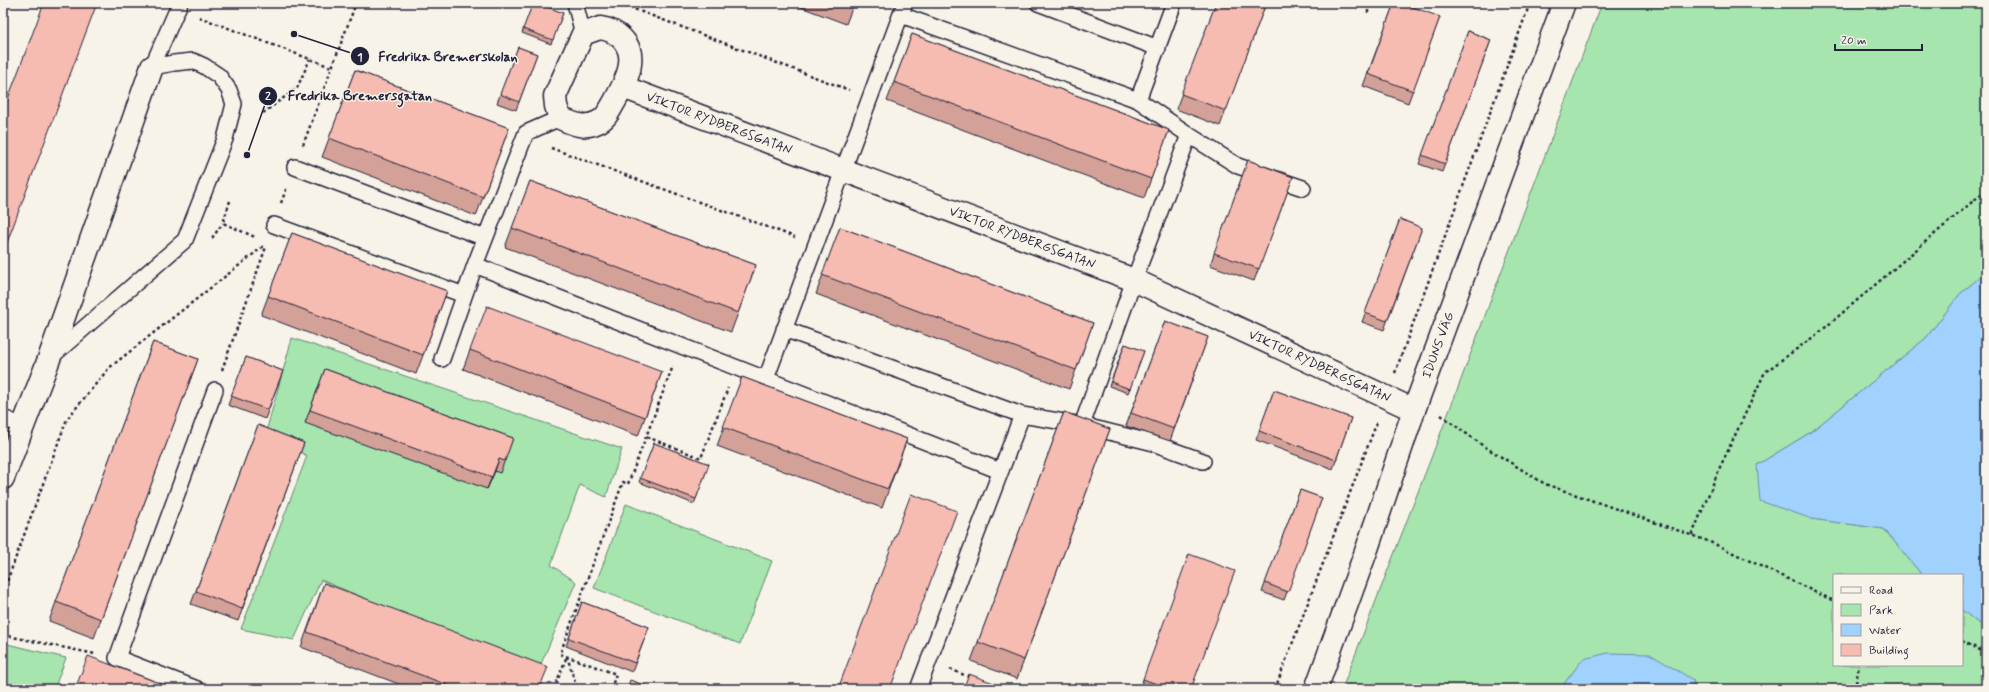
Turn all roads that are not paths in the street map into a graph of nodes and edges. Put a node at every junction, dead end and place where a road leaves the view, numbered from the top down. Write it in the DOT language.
graph roads {
  1 [pos="575,3"];
  2 [pos="1038,3"];
  3 [pos="1174,3"];
  4 [pos="1564,3"];
  5 [pos="179,6"];
  6 [pos="903,9"];
  7 [pos="583,34"];
  8 [pos="1158,48"];
  9 [pos="152,67"];
  10 [pos="623,87"];
  11 [pos="1138,100"];
  12 [pos="560,118"];
  13 [pos="1189,135"];
  14 [pos="295,167"];
  15 [pos="843,170"];
  16 [pos="1303,188"];
  17 [pos="274,225"];
  18 [pos="485,238"];
  19 [pos="475,265"];
  20 [pos="1134,280"];
  21 [pos="464,295"];
  22 [pos="784,329"];
  23 [pos="48,358"];
  24 [pos="442,358"];
  25 [pos="766,379"];
  26 [pos="215,390"];
  27 [pos="1414,410"];
  28 [pos="1022,415"];
  29 [pos="3,418"];
  30 [pos="1082,425"];
  31 [pos="23,426"];
  32 [pos="1203,462"];
  33 [pos="1000,470"];
  34 [pos="3,478"];
  35 [pos="197,689"];
  36 [pos="918,689"];
  37 [pos="1316,689"];
  1 -- 7 [label="lane"];
  2 -- 8 [label="lane"];
  3 -- 8 [label="lane"];
  4 -- 27 [label="street, IDUNS VÄG"];
  5 -- 9 [label="lane"];
  6 -- 11 [label="lane"];
  6 -- 15 [label="lane"];
  7 -- 10 [label="street"];
  7 -- 12 [label="street"];
  8 -- 11 [label="lane"];
  9 -- 23 [label="street"];
  9 -- 23 [label="lane"];
  10 -- 12 [label="street"];
  10 -- 15 [label="street, VIKTOR RYDBERGSGATAN"];
  11 -- 13 [label="lane"];
  12 -- 18 [label="lane"];
  13 -- 16 [label="lane"];
  13 -- 20 [label="lane"];
  14 -- 18 [label="lane"];
  15 -- 20 [label="street, VIKTOR RYDBERGSGATAN"];
  15 -- 22 [label="lane"];
  17 -- 21 [label="lane"];
  18 -- 19 [label="lane"];
  19 -- 21 [label="lane"];
  19 -- 25 [label="lane"];
  20 -- 27 [label="street, VIKTOR RYDBERGSGATAN"];
  20 -- 30 [label="lane"];
  21 -- 24 [label="lane"];
  22 -- 25 [label="lane"];
  22 -- 28 [label="lane"];
  23 -- 31 [label="street"];
  25 -- 33 [label="lane"];
  26 -- 35 [label="lane"];
  27 -- 37 [label="street, IDUNS VÄG"];
  28 -- 30 [label="lane"];
  28 -- 33 [label="lane"];
  29 -- 31 [label="lane"];
  30 -- 32 [label="lane"];
  31 -- 34 [label="street"];
  33 -- 36 [label="lane"];
}
